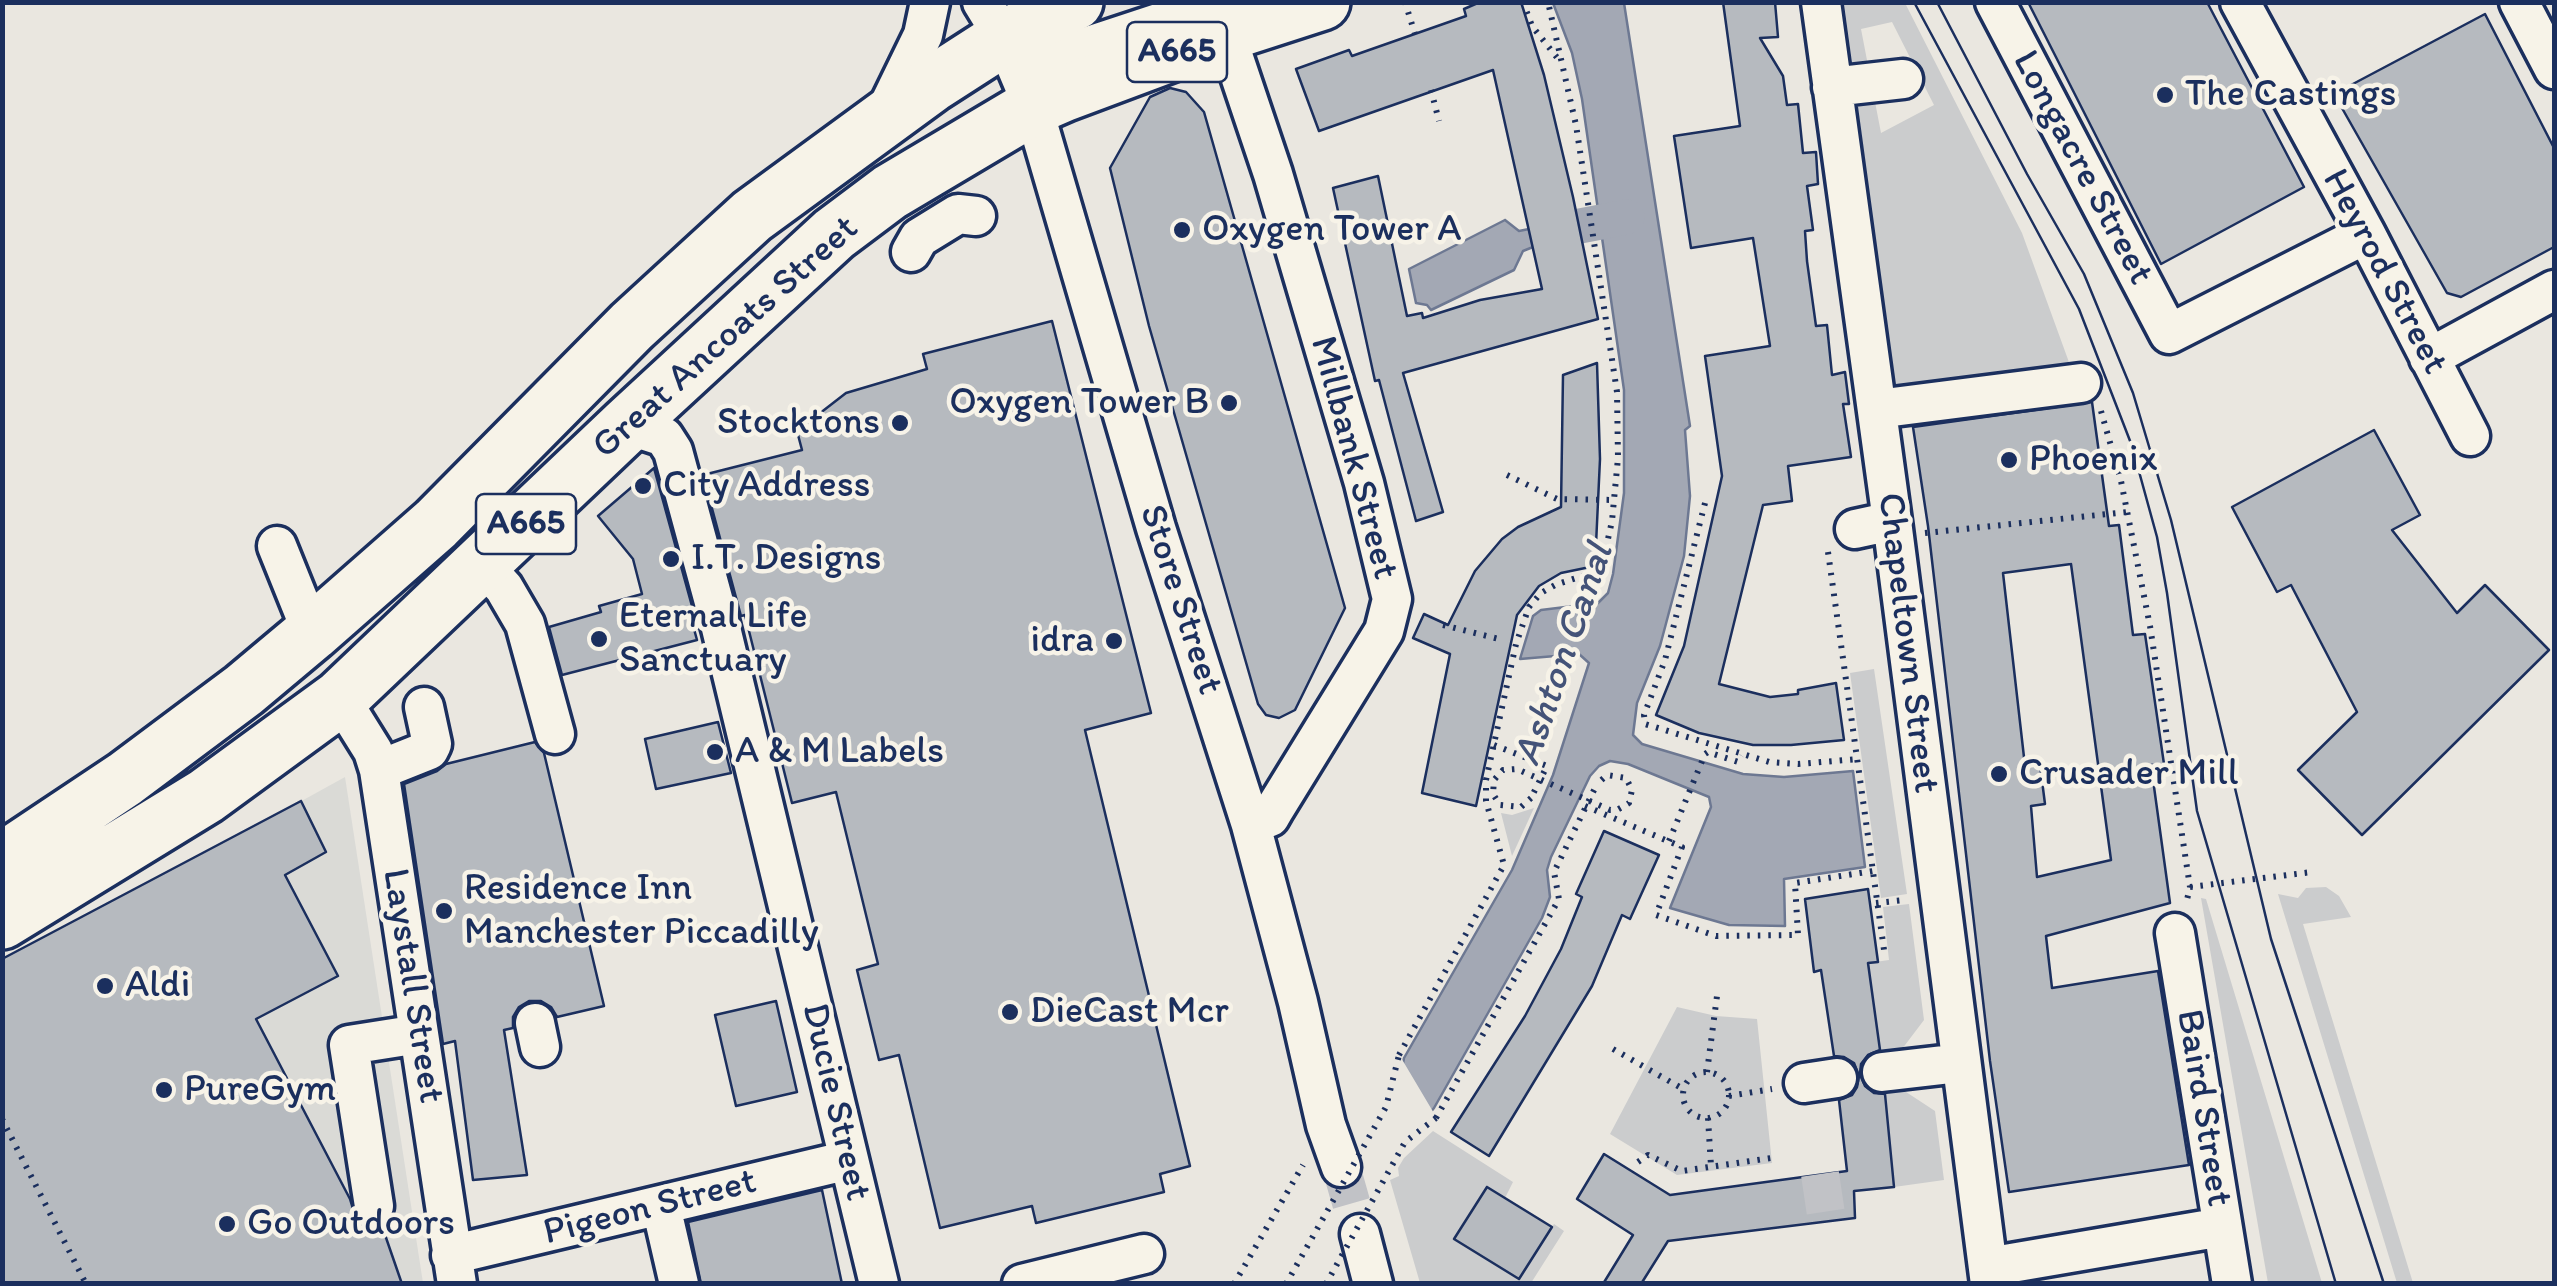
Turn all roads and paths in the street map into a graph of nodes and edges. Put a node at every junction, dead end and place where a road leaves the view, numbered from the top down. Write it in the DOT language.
graph roads {
  1 [pos="930,2"];
  2 [pos="1075,2"];
  3 [pos="1222,2"];
  4 [pos="1322,2"];
  5 [pos="1405,2"];
  6 [pos="1524,2"];
  7 [pos="1548,2"];
  8 [pos="1821,2"];
  9 [pos="1995,2"];
  10 [pos="2240,2"];
  11 [pos="2518,2"];
  12 [pos="993,20"];
  13 [pos="1415,34"];
  14 [pos="1234,58"];
  15 [pos="1560,62"];
  16 [pos="2554,68"];
  17 [pos="1903,79"];
  18 [pos="1832,87"];
  19 [pos="1430,90"];
  20 [pos="1033,107"];
  21 [pos="882,120"];
  22 [pos="1438,121"];
  23 [pos="976,216"];
  24 [pos="2366,234"];
  25 [pos="911,252"];
  26 [pos="2554,290"];
  27 [pos="2429,358"];
  28 [pos="2081,383"];
  29 [pos="554,406"];
  30 [pos="1877,409"];
  31 [pos="627,425"];
  32 [pos="2470,436"];
  33 [pos="1507,475"];
  34 [pos="1614,500"];
  35 [pos="1705,503"];
  36 [pos="2127,512"];
  37 [pos="1893,528"];
  38 [pos="1840,534"];
  39 [pos="277,546"];
  40 [pos="484,565"];
  41 [pos="1443,625"];
  42 [pos="312,632"];
  43 [pos="1498,639"];
  44 [pos="340,698"];
  45 [pos="424,706"];
  46 [pos="554,734"];
  47 [pos="1494,745"];
  48 [pos="1740,759"];
  49 [pos="1858,759"];
  50 [pos="379,770"];
  51 [pos="1586,806"];
  52 [pos="1250,825"];
  53 [pos="1669,841"];
  54 [pos="2,861"];
  55 [pos="1872,871"];
  56 [pos="2312,872"];
  57 [pos="2190,887"];
  58 [pos="1905,900"];
  59 [pos="1876,903"];
  60 [pos="2,922"];
  61 [pos="2175,933"];
  62 [pos="1885,957"];
  63 [pos="1717,996"];
  64 [pos="419,1034"];
  65 [pos="1612,1049"];
  66 [pos="1960,1062"];
  67 [pos="1707,1072"];
  68 [pos="1882,1072"];
  69 [pos="1683,1089"];
  70 [pos="1708,1118"];
  71 [pos="2,1119"];
  72 [pos="1326,1125"];
  73 [pos="1771,1158"];
  74 [pos="850,1160"];
  75 [pos="1638,1162"];
  76 [pos="1711,1166"];
  77 [pos="1341,1167"];
  78 [pos="374,1206"];
  79 [pos="661,1206"];
  80 [pos="2222,1227"];
  81 [pos="1360,1234"];
  82 [pos="1144,1254"];
  83 [pos="454,1270"];
  84 [pos="1989,1275"];
  85 [pos="86,1284"];
  86 [pos="678,1284"];
  87 [pos="879,1284"];
  88 [pos="1022,1284"];
  89 [pos="1234,1284"];
  90 [pos="1286,1284"];
  91 [pos="1326,1284"];
  92 [pos="1373,1284"];
  93 [pos="2232,1284"];
  1 -- 21 [label="street"];
  2 -- 12 [label="highway, Great Ancoats Street / A665"];
  3 -- 12 [label="street"];
  4 -- 20 [label="highway, Great Ancoats Street / A665"];
  5 -- 13 [label="path"];
  6 -- 15 [label="path"];
  7 -- 15 [label="path"];
  8 -- 18 [label="street, Chapeltown Street"];
  9 -- 24 [label="street, Longacre Street"];
  10 -- 24 [label="street, Heyrod Street"];
  11 -- 16 [label="street"];
  12 -- 20 [label="street, Store Street"];
  12 -- 21 [label="highway, Great Ancoats Street / A665"];
  14 -- 52 [label="street, Millbank Street"];
  15 -- 34 [label="path"];
  17 -- 18 [label="street"];
  18 -- 30 [label="street, Chapeltown Street"];
  19 -- 22 [label="path"];
  20 -- 31 [label="highway, Great Ancoats Street / A665"];
  20 -- 52 [label="street, Store Street"];
  21 -- 29 [label="highway, Great Ancoats Street / A665"];
  23 -- 25 [label="street"];
  24 -- 27 [label="street, Heyrod Street"];
  26 -- 27 [label="street"];
  27 -- 32 [label="street, Heyrod Street"];
  28 -- 30 [label="street"];
  28 -- 36 [label="path"];
  29 -- 31 [label="highway"];
  29 -- 42 [label="highway, Great Ancoats Street / A665"];
  30 -- 37 [label="street, Chapeltown Street"];
  31 -- 40 [label="highway, Great Ancoats Street / A665"];
  31 -- 74 [label="street, Ducie Street"];
  33 -- 34 [label="path"];
  34 -- 47 [label="path"];
  35 -- 48 [label="path"];
  36 -- 37 [label="path"];
  36 -- 57 [label="path"];
  37 -- 38 [label="street"];
  37 -- 66 [label="street, Chapeltown Street"];
  38 -- 49 [label="path"];
  39 -- 42 [label="street"];
  40 -- 44 [label="highway, Great Ancoats Street / A665"];
  40 -- 46 [label="street"];
  41 -- 43 [label="path"];
  42 -- 44 [label="highway"];
  42 -- 54 [label="highway, Great Ancoats Street / A665"];
  44 -- 50 [label="street, Laystall Street"];
  44 -- 60 [label="highway, Great Ancoats Street / A665"];
  45 -- 50 [label="street"];
  47 -- 51 [label="path, bridge"];
  47 -- 90 [label="path, bridge"];
  48 -- 49 [label="path"];
  48 -- 53 [label="path"];
  49 -- 55 [label="path"];
  50 -- 64 [label="street, Laystall Street"];
  51 -- 53 [label="path"];
  51 -- 91 [label="path, bridge"];
  52 -- 72 [label="street, Store Street"];
  53 -- 55 [label="path"];
  55 -- 59 [label="path"];
  56 -- 57 [label="path"];
  57 -- 61 [label="path"];
  58 -- 59 [label="path"];
  59 -- 62 [label="path"];
  61 -- 80 [label="street, Baird Street"];
  63 -- 67 [label="path"];
  64 -- 78 [label="street"];
  64 -- 83 [label="street, Laystall Street"];
  65 -- 69 [label="path"];
  66 -- 68 [label="street"];
  66 -- 84 [label="street, Chapeltown Street"];
  67 -- 69 [label="path"];
  67 -- 70 [label="path"];
  69 -- 70 [label="path"];
  70 -- 76 [label="path"];
  71 -- 85 [label="path"];
  72 -- 77 [label="street, Store Street"];
  72 -- 89 [label="path"];
  73 -- 76 [label="path"];
  74 -- 79 [label="street, Pigeon Street"];
  74 -- 87 [label="street, Ducie Street"];
  75 -- 76 [label="path"];
  79 -- 83 [label="street, Pigeon Street"];
  79 -- 86 [label="street"];
  80 -- 84 [label="street"];
  80 -- 93 [label="street, Baird Street"];
  81 -- 92 [label="street"];
  82 -- 88 [label="street"];
}
